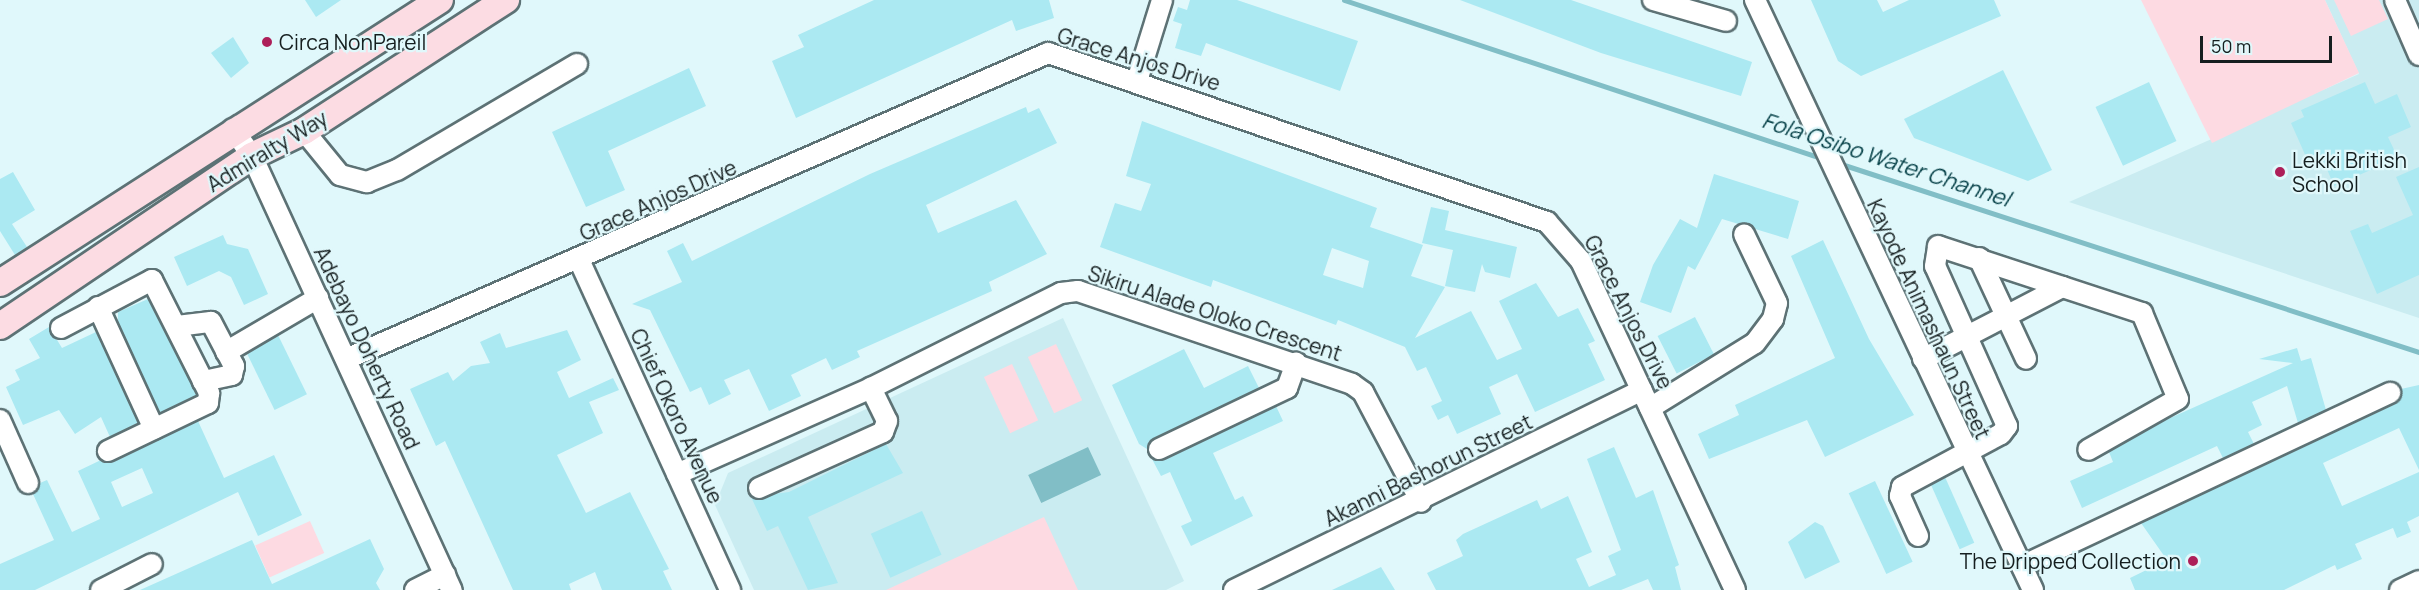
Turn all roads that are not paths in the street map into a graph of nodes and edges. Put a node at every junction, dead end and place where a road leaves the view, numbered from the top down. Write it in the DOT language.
graph roads {
  1 [pos="440,0"];
  2 [pos="506,0"];
  3 [pos="1162,0"];
  4 [pos="1653,0"];
  5 [pos="1755,0"];
  6 [pos="2395,0"];
  7 [pos="1726,21"];
  8 [pos="2419,55"];
  9 [pos="577,64"];
  10 [pos="1137,81"];
  11 [pos="233,129"];
  12 [pos="304,131"];
  13 [pos="252,156"];
  14 [pos="1744,234"];
  15 [pos="1979,258"];
  16 [pos="580,262"];
  17 [pos="0,283"];
  18 [pos="2062,287"];
  19 [pos="318,298"];
  20 [pos="98,307"];
  21 [pos="2007,317"];
  22 [pos="0,326"];
  23 [pos="177,326"];
  24 [pos="61,328"];
  25 [pos="1969,337"];
  26 [pos="226,352"];
  27 [pos="346,359"];
  28 [pos="1923,359"];
  29 [pos="2025,359"];
  30 [pos="1296,363"];
  31 [pos="203,381"];
  32 [pos="871,388"];
  33 [pos="2390,393"];
  34 [pos="1646,399"];
  35 [pos="0,420"];
  36 [pos="154,429"];
  37 [pos="1159,449"];
  38 [pos="2088,450"];
  39 [pos="108,451"];
  40 [pos="1965,453"];
  41 [pos="677,474"];
  42 [pos="28,483"];
  43 [pos="759,488"];
  44 [pos="1421,502"];
  45 [pos="1918,536"];
  46 [pos="152,564"];
  47 [pos="2022,566"];
  48 [pos="2419,581"];
  49 [pos="449,583"];
  50 [pos="101,590"];
  51 [pos="415,590"];
  52 [pos="730,590"];
  53 [pos="1234,590"];
  54 [pos="1735,590"];
  55 [pos="2033,590"];
  56 [pos="2400,590"];
  1 -- 11 [label="main road, Admiralty Way"];
  2 -- 12 [label="main road, Admiralty Way"];
  3 -- 10 [label="street"];
  4 -- 7 [label="street"];
  5 -- 28 [label="street, Kayode Animashaun Street"];
  6 -- 8 [label="street"];
  9 -- 12 [label="street"];
  10 -- 16 [label="street, Grace Anjos Drive"];
  10 -- 34 [label="street, Grace Anjos Drive"];
  11 -- 13 [label="street, Adebayo Doherty Road"];
  11 -- 17 [label="main road, Admiralty Way"];
  12 -- 13 [label="main road, Admiralty Way"];
  13 -- 19 [label="street, Adebayo Doherty Road"];
  13 -- 22 [label="main road, Admiralty Way"];
  14 -- 34 [label="street, Akanni Bashorun Street"];
  15 -- 18 [label="street"];
  15 -- 21 [label="street"];
  15 -- 25 [label="street"];
  16 -- 27 [label="street, Grace Anjos Drive"];
  16 -- 41 [label="street, Chief Okoro Avenue"];
  18 -- 21 [label="street"];
  18 -- 38 [label="street"];
  19 -- 26 [label="street"];
  19 -- 27 [label="street, Adebayo Doherty Road"];
  20 -- 23 [label="street"];
  20 -- 24 [label="street"];
  20 -- 36 [label="street"];
  21 -- 25 [label="street"];
  21 -- 29 [label="street"];
  23 -- 26 [label="street"];
  23 -- 31 [label="street"];
  25 -- 28 [label="street"];
  25 -- 40 [label="street"];
  26 -- 31 [label="street"];
  27 -- 49 [label="street, Adebayo Doherty Road"];
  28 -- 40 [label="street, Kayode Animashaun Street"];
  30 -- 32 [label="street, Sikiru Alade Oloko Crescent"];
  30 -- 37 [label="street"];
  30 -- 44 [label="street, Sikiru Alade Oloko Crescent"];
  31 -- 36 [label="street"];
  32 -- 41 [label="street, Sikiru Alade Oloko Crescent"];
  32 -- 43 [label="street"];
  33 -- 47 [label="street"];
  34 -- 44 [label="street, Akanni Bashorun Street"];
  34 -- 54 [label="street, Grace Anjos Drive"];
  35 -- 42 [label="street"];
  36 -- 39 [label="street"];
  40 -- 45 [label="street"];
  40 -- 47 [label="street, Kayode Animashaun Street"];
  41 -- 52 [label="street, Chief Okoro Avenue"];
  44 -- 53 [label="street, Akanni Bashorun Street"];
  46 -- 50 [label="street"];
  47 -- 55 [label="street, Kayode Animashaun Street"];
  48 -- 56 [label="street"];
  49 -- 51 [label="street"];
}
